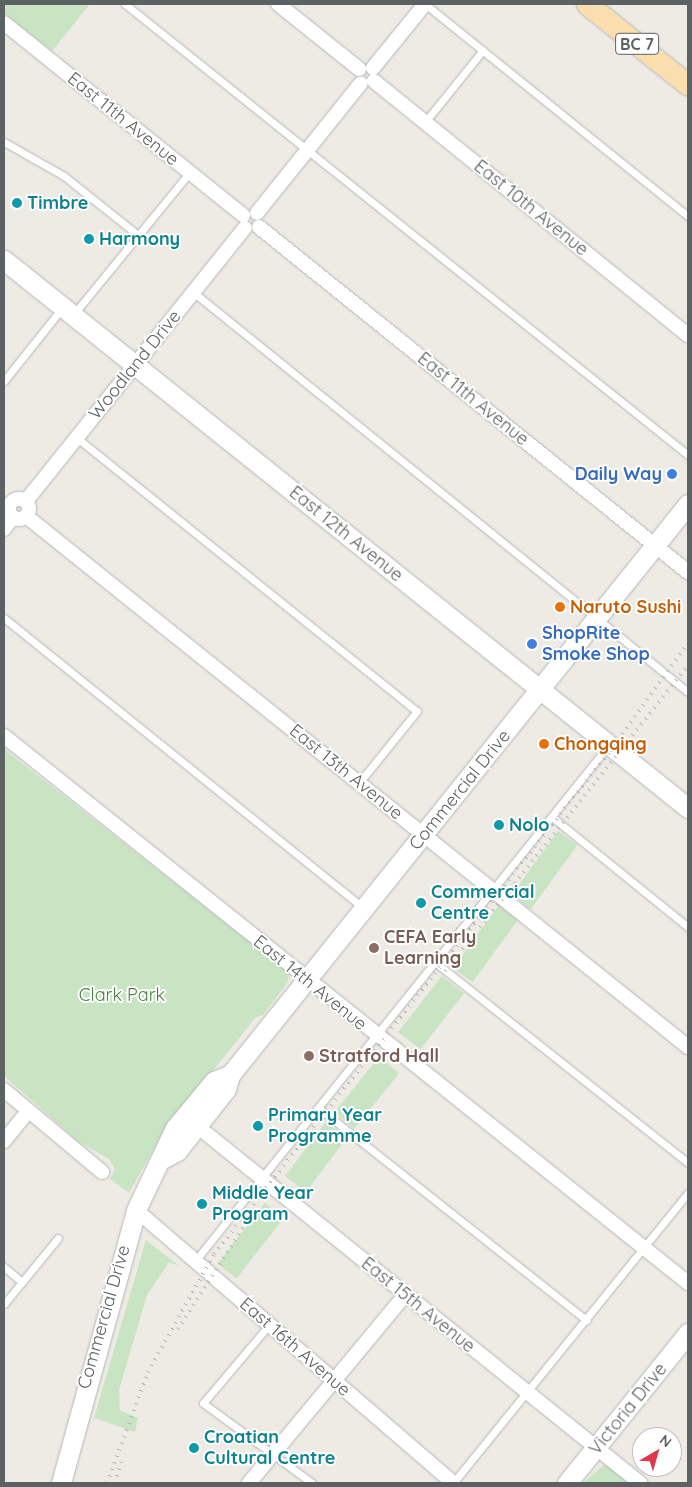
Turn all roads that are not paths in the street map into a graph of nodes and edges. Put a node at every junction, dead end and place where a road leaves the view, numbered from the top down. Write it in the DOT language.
graph roads {
  1 [pos="125,4"];
  2 [pos="278,4"];
  3 [pos="425,4"];
  4 [pos="587,4"];
  5 [pos="4,23"];
  6 [pos="483,50"];
  7 [pos="367,75"];
  8 [pos="688,85"];
  9 [pos="425,122"];
  10 [pos="4,142"];
  11 [pos="308,150"];
  12 [pos="190,172"];
  13 [pos="688,216"];
  14 [pos="251,221"];
  15 [pos="138,235"];
  16 [pos="4,260"];
  17 [pos="193,292"];
  18 [pos="68,311"];
  19 [pos="688,335"];
  20 [pos="134,365"];
  21 [pos="4,380"];
  22 [pos="77,438"];
  23 [pos="688,454"];
  24 [pos="688,504"];
  25 [pos="13,509"];
  26 [pos="4,529"];
  27 [pos="655,545"];
  28 [pos="688,572"];
  29 [pos="4,618"];
  30 [pos="598,620"];
  31 [pos="541,690"];
  32 [pos="688,692"];
  33 [pos="4,736"];
  34 [pos="610,744"];
  35 [pos="359,783"];
  36 [pos="688,808"];
  37 [pos="552,817"];
  38 [pos="423,835"];
  39 [pos="493,891"];
  40 [pos="365,908"];
  41 [pos="688,927"];
  42 [pos="436,963"];
  43 [pos="307,980"];
  44 [pos="378,1036"];
  45 [pos="688,1047"];
  46 [pos="230,1075"];
  47 [pos="4,1090"];
  48 [pos="320,1109"];
  49 [pos="28,1111"];
  50 [pos="198,1126"];
  51 [pos="4,1141"];
  52 [pos="164,1158"];
  53 [pos="688,1163"];
  54 [pos="102,1172"];
  55 [pos="262,1181"];
  56 [pos="688,1193"];
  57 [pos="136,1210"];
  58 [pos="58,1238"];
  59 [pos="644,1248"];
  60 [pos="195,1261"];
  61 [pos="4,1267"];
  62 [pos="22,1282"];
  63 [pos="688,1283"];
  64 [pos="405,1295"];
  65 [pos="4,1304"];
  66 [pos="586,1320"];
  67 [pos="269,1325"];
  68 [pos="688,1333"];
  69 [pos="334,1380"];
  70 [pos="527,1393"];
  71 [pos="596,1448"];
  72 [pos="272,1455"];
  73 [pos="61,1483"];
  74 [pos="249,1483"];
  75 [pos="312,1483"];
  76 [pos="453,1483"];
  77 [pos="568,1483"];
  78 [pos="640,1483"];
  1 -- 11 [label="lane"];
  2 -- 7 [label="street, East 10th Avenue"];
  3 -- 6 [label="lane"];
  3 -- 7 [label="street, Woodland Drive"];
  4 -- 8 [label="main road, BC 7"];
  5 -- 12 [label="street, East 11th Avenue"];
  6 -- 9 [label="lane"];
  6 -- 13 [label="lane"];
  7 -- 9 [label="street, East 10th Avenue"];
  7 -- 11 [label="street, Woodland Drive"];
  9 -- 19 [label="street, East 10th Avenue"];
  10 -- 15 [label="lane"];
  11 -- 14 [label="street, Woodland Drive"];
  11 -- 23 [label="lane"];
  12 -- 14 [label="street, East 11th Avenue"];
  12 -- 15 [label="lane"];
  14 -- 17 [label="street, Woodland Drive"];
  14 -- 27 [label="street, East 11th Avenue"];
  15 -- 18 [label="lane"];
  16 -- 18 [label="street, East 12th Avenue"];
  17 -- 20 [label="street, Woodland Drive"];
  17 -- 30 [label="lane"];
  18 -- 20 [label="street, East 12th Avenue"];
  18 -- 21 [label="lane"];
  20 -- 22 [label="street, Woodland Drive"];
  20 -- 31 [label="street, East 12th Avenue"];
  22 -- 25 [label="street, Woodland Drive"];
  22 -- 35 [label="lane"];
  24 -- 27 [label="street, Commercial Drive"];
  25 -- 26 [label="street"];
  25 -- 35 [label="street, East 13th Avenue"];
  27 -- 28 [label="street, East 11th Avenue"];
  27 -- 30 [label="street, Commercial Drive"];
  29 -- 40 [label="lane"];
  30 -- 31 [label="street, Commercial Drive"];
  30 -- 32 [label="lane"];
  31 -- 34 [label="street, East 12th Avenue"];
  31 -- 38 [label="street, Commercial Drive"];
  33 -- 43 [label="street, East 14th Avenue"];
  34 -- 36 [label="street, East 12th Avenue"];
  34 -- 37 [label="lane"];
  35 -- 38 [label="street, East 13th Avenue"];
  37 -- 39 [label="lane"];
  37 -- 41 [label="lane"];
  38 -- 39 [label="street, East 13th Avenue"];
  38 -- 40 [label="street, Commercial Drive"];
  39 -- 42 [label="lane"];
  39 -- 45 [label="street, East 13th Avenue"];
  40 -- 43 [label="street, Commercial Drive"];
  42 -- 44 [label="lane"];
  42 -- 53 [label="lane"];
  43 -- 44 [label="street, East 14th Avenue"];
  43 -- 46 [label="street, Commercial Drive"];
  44 -- 48 [label="lane"];
  44 -- 59 [label="street, East 14th Avenue"];
  46 -- 50 [label="street, Commercial Drive"];
  46 -- 52 [label="street, Commercial Drive"];
  47 -- 49 [label="street"];
  48 -- 55 [label="lane"];
  48 -- 66 [label="lane"];
  49 -- 51 [label="street"];
  49 -- 54 [label="street"];
  50 -- 52 [label="street, Commercial Drive"];
  50 -- 55 [label="street, East 15th Avenue"];
  52 -- 57 [label="street, Commercial Drive"];
  55 -- 60 [label="lane"];
  55 -- 64 [label="street, East 15th Avenue"];
  56 -- 59 [label="lane"];
  57 -- 60 [label="street, East 16th Avenue"];
  57 -- 73 [label="street, Commercial Drive"];
  58 -- 62 [label="lane"];
  59 -- 63 [label="street, East 14th Avenue"];
  59 -- 66 [label="lane"];
  60 -- 67 [label="street, East 16th Avenue"];
  61 -- 62 [label="lane"];
  62 -- 65 [label="lane"];
  64 -- 69 [label="street"];
  64 -- 70 [label="street, East 15th Avenue"];
  66 -- 70 [label="lane"];
  67 -- 69 [label="street, East 16th Avenue"];
  67 -- 72 [label="lane"];
  68 -- 71 [label="street, Victoria Drive"];
  69 -- 72 [label="street"];
  69 -- 76 [label="street, East 16th Avenue"];
  70 -- 71 [label="street, East 15th Avenue"];
  70 -- 76 [label="lane"];
  71 -- 77 [label="street, Victoria Drive"];
  71 -- 78 [label="street, East 15th Avenue"];
  72 -- 74 [label="street"];
  72 -- 75 [label="lane"];
}
